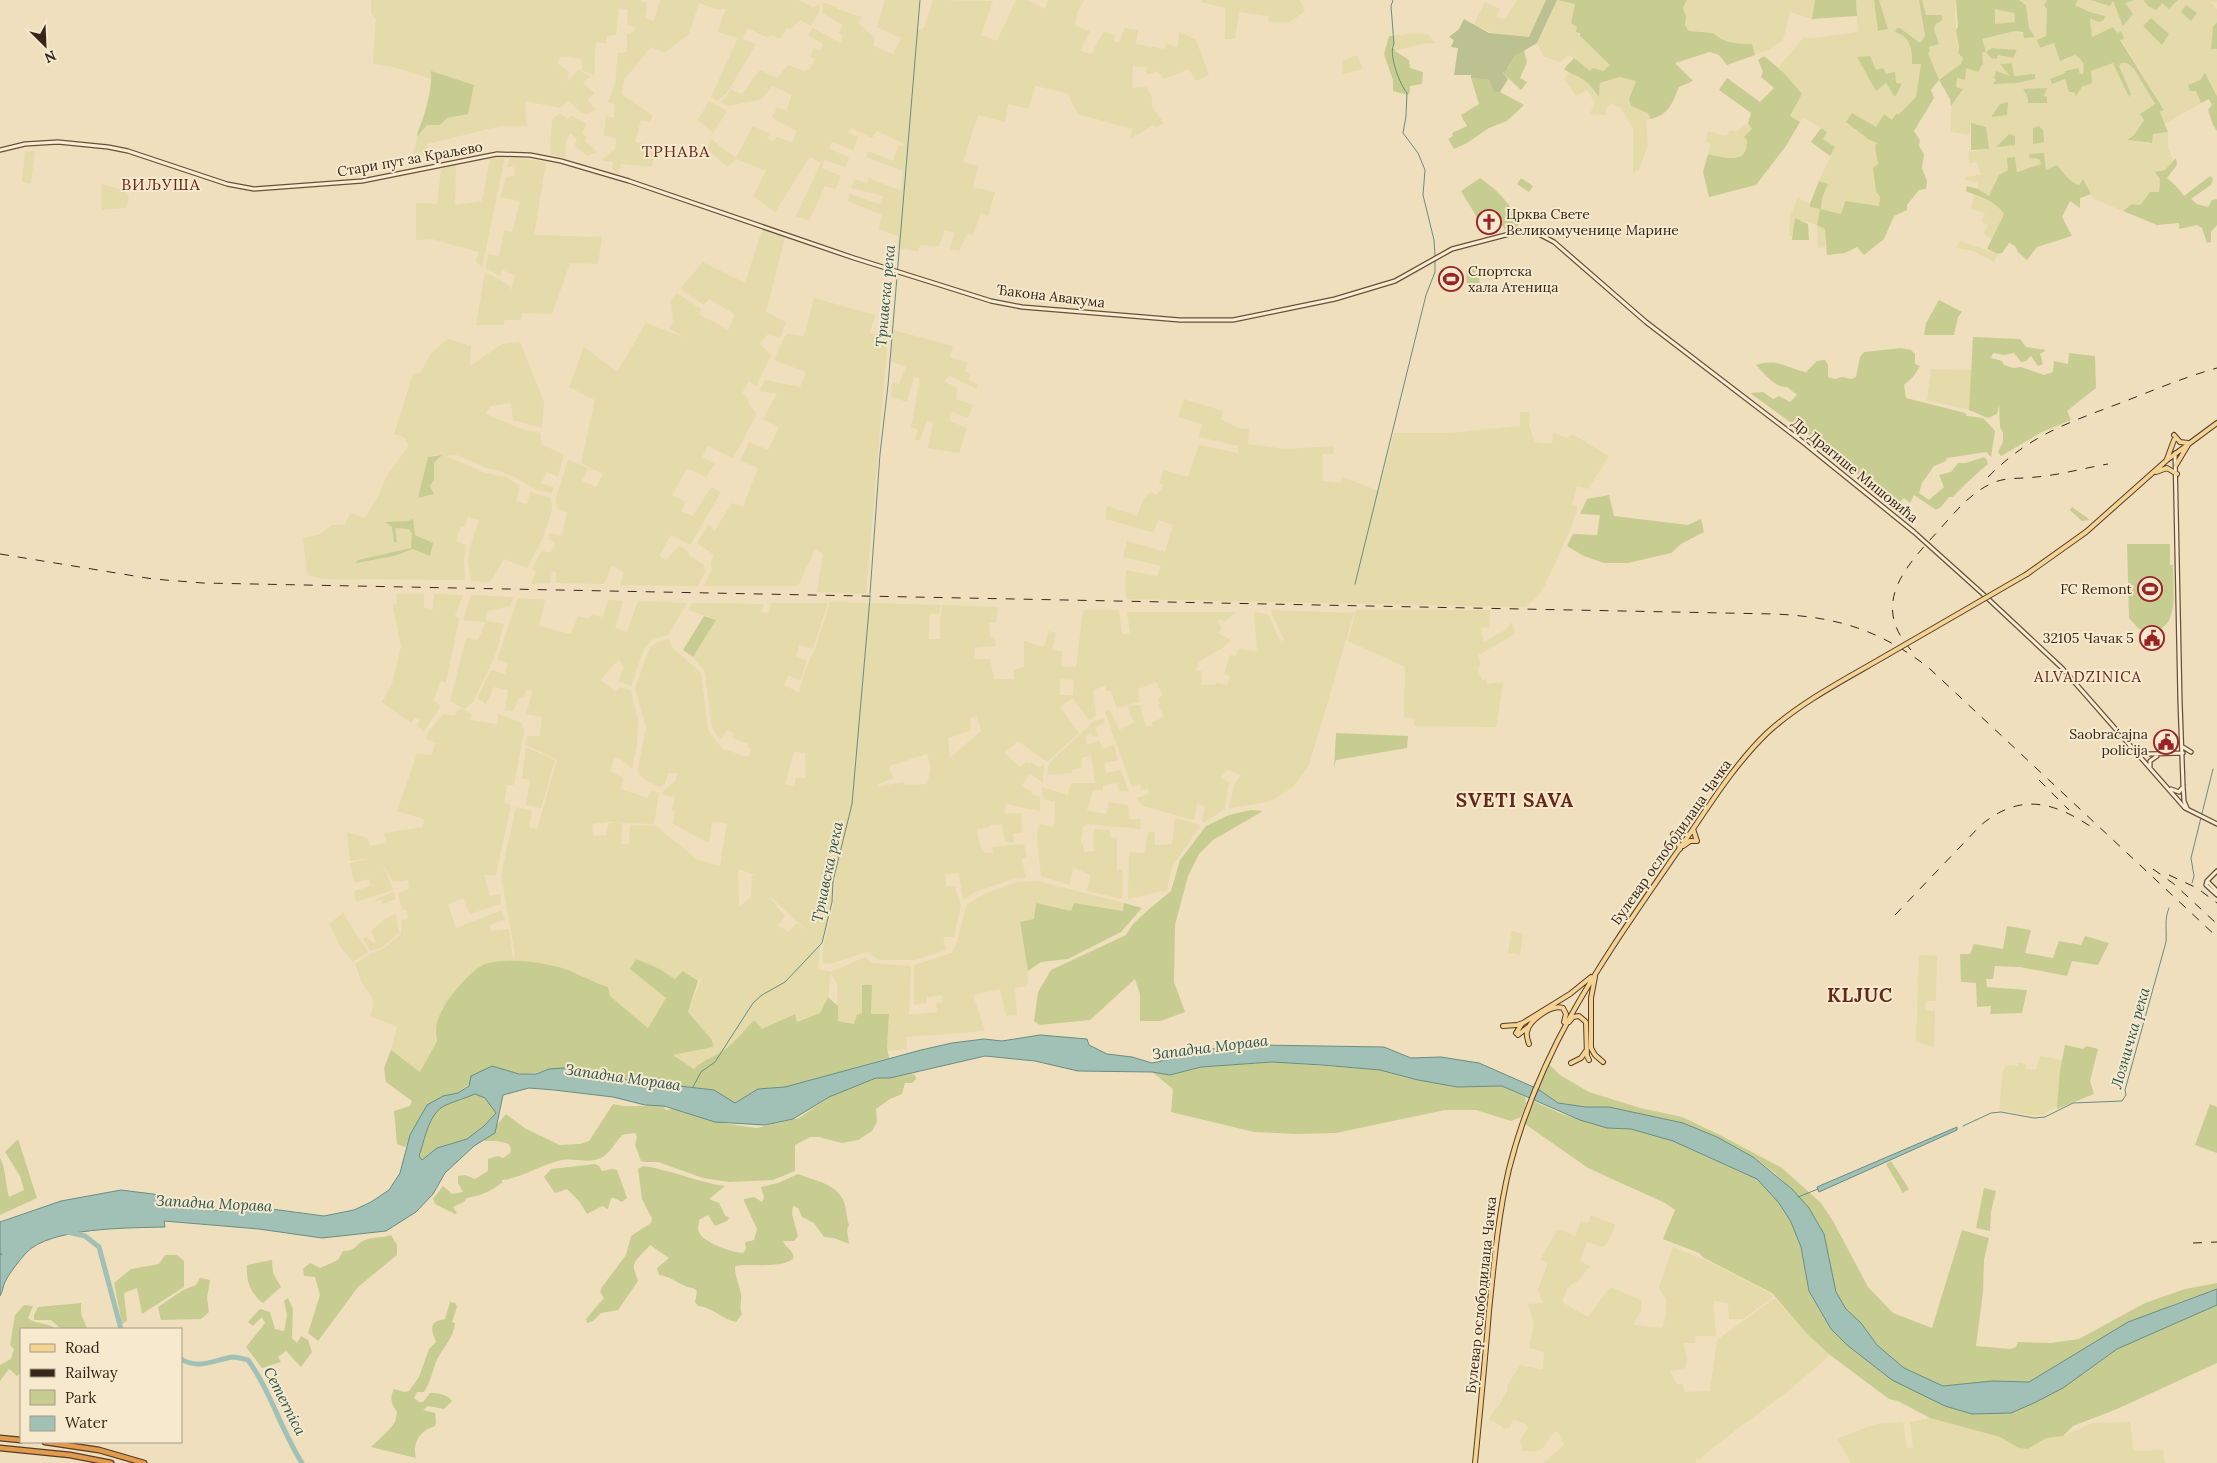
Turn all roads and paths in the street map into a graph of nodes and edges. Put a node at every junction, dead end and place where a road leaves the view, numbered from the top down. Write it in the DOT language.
graph roads {
  1 [pos="0,150"];
  2 [pos="646,187"];
  3 [pos="1430,260"];
  4 [pos="2217,424"];
  5 [pos="2174,435"];
  6 [pos="2174,440"];
  7 [pos="2189,442"];
  8 [pos="2175,453"];
  9 [pos="2167,460"];
  10 [pos="2176,465"];
  11 [pos="2152,474"];
  12 [pos="2177,474"];
  13 [pos="2182,744"];
  14 [pos="2134,751"];
  15 [pos="2191,752"];
  16 [pos="2183,753"];
  17 [pos="2161,754"];
  18 [pos="2174,754"];
  19 [pos="2183,760"];
  20 [pos="2150,769"];
  21 [pos="2183,786"];
  22 [pos="2168,788"];
  23 [pos="2189,811"];
  24 [pos="2217,824"];
  25 [pos="1693,828"];
  26 [pos="1673,834"];
  27 [pos="1680,849"];
  28 [pos="2217,871"];
  29 [pos="2207,881"];
  30 [pos="2217,891"];
  31 [pos="2217,895"];
  32 [pos="1595,974"];
  33 [pos="1524,1023"];
  34 [pos="1503,1026"];
  35 [pos="1530,1026"];
  36 [pos="1564,1027"];
  37 [pos="1529,1044"];
  38 [pos="1589,1048"];
  39 [pos="1588,1062"];
  40 [pos="1603,1062"];
  41 [pos="1571,1063"];
  42 [pos="0,1438"];
  43 [pos="20,1440"];
  44 [pos="52,1443"];
  45 [pos="0,1448"];
  46 [pos="111,1463"];
  47 [pos="144,1463"];
  48 [pos="1476,1463"];
  1 -- 2 [label="main road, Стари пут за Краљево"];
  2 -- 3 [label="main road, Ђакона Авакума"];
  3 -- 14 [label="main road, Др Драгише Мишовића"];
  4 -- 7 [label="main road, Булевар ослободилаца Чачка"];
  5 -- 7 [label="main road"];
  6 -- 9 [label="main road"];
  7 -- 8 [label="main road, Булевар ослободилаца Чачка"];
  7 -- 10 [label="main road"];
  8 -- 9 [label="main road, Булевар ослободилаца Чачка"];
  8 -- 10 [label="main road"];
  9 -- 11 [label="main road, Булевар ослободилаца Чачка"];
  10 -- 12 [label="main road"];
  11 -- 12 [label="main road"];
  11 -- 25 [label="main road, Булевар ослободилаца Чачка, bridge"];
  12 -- 13 [label="main road"];
  13 -- 15 [label="main road"];
  13 -- 16 [label="main road"];
  13 -- 18 [label="main road"];
  14 -- 17 [label="main road"];
  14 -- 20 [label="main road, Др Драгише Мишовића"];
  16 -- 18 [label="main road"];
  16 -- 19 [label="main road"];
  17 -- 18 [label="main road"];
  17 -- 20 [label="main road"];
  18 -- 19 [label="main road"];
  19 -- 21 [label="main road"];
  20 -- 22 [label="main road, Др Драгише Мишовића"];
  21 -- 22 [label="main road"];
  21 -- 23 [label="main road"];
  22 -- 23 [label="main road, Др Драгише Мишовића"];
  23 -- 24 [label="main road, Др Драгише Мишовића"];
  25 -- 27 [label="main road, Булевар ослободилаца Чачка"];
  25 -- 27 [label="main road"];
  26 -- 27 [label="main road"];
  27 -- 32 [label="main road, Булевар ослободилаца Чачка"];
  28 -- 29 [label="main road"];
  29 -- 30 [label="main road"];
  29 -- 31 [label="main road"];
  32 -- 33 [label="main road"];
  32 -- 36 [label="main road, Булевар ослободилаца Чачка"];
  32 -- 38 [label="main road"];
  33 -- 34 [label="main road"];
  33 -- 35 [label="main road"];
  35 -- 36 [label="main road"];
  35 -- 37 [label="main road"];
  36 -- 38 [label="main road"];
  36 -- 48 [label="main road, Булевар ослободилаца Чачка"];
  38 -- 39 [label="main road"];
  38 -- 40 [label="main road"];
  38 -- 41 [label="main road"];
  42 -- 43 [label="highway"];
  44 -- 47 [label="highway"];
  45 -- 46 [label="highway"];
}
